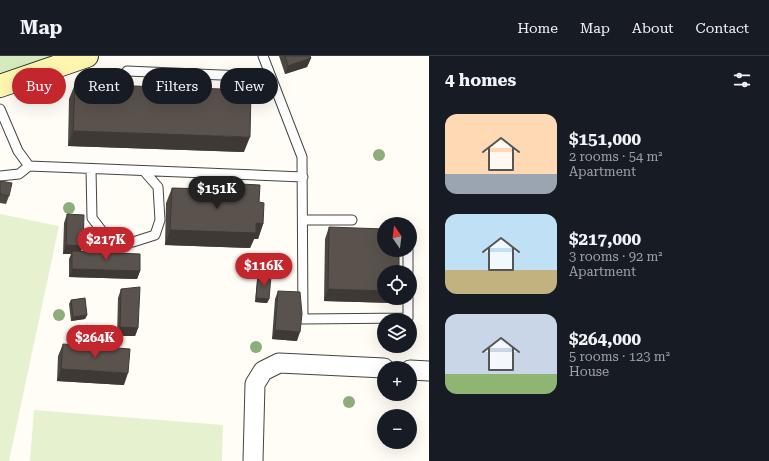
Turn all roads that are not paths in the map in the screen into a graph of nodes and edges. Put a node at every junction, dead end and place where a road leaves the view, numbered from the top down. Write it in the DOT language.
graph roads {
  1 [pos="87,56"];
  2 [pos="263,56"];
  3 [pos="267,68"];
  4 [pos="134,71"];
  5 [pos="220,75"];
  6 [pos="0,86"];
  7 [pos="278,97"];
  8 [pos="0,109"];
  9 [pos="3,122"];
  10 [pos="29,166"];
  11 [pos="91,169"];
  12 [pos="144,171"];
  13 [pos="0,176"];
  14 [pos="303,178"];
  15 [pos="303,220"];
  16 [pos="352,220"];
  17 [pos="408,305"];
  18 [pos="377,368"];
  19 [pos="417,370"];
  20 [pos="429,370"];
  21 [pos="254,461"];
  1 -- 6 [label="street"];
  2 -- 3 [label="lane"];
  4 -- 5 [label="lane"];
  7 -- 14 [label="lane"];
  8 -- 9 [label="lane"];
  9 -- 10 [label="lane"];
  10 -- 11 [label="lane"];
  10 -- 13 [label="lane"];
  11 -- 12 [label="lane"];
  11 -- 12 [label="lane"];
  12 -- 14 [label="lane"];
  14 -- 15 [label="lane"];
  15 -- 16 [label="lane"];
  15 -- 17 [label="lane"];
  18 -- 21 [label="street"];
  19 -- 20 [label="street"];
}
